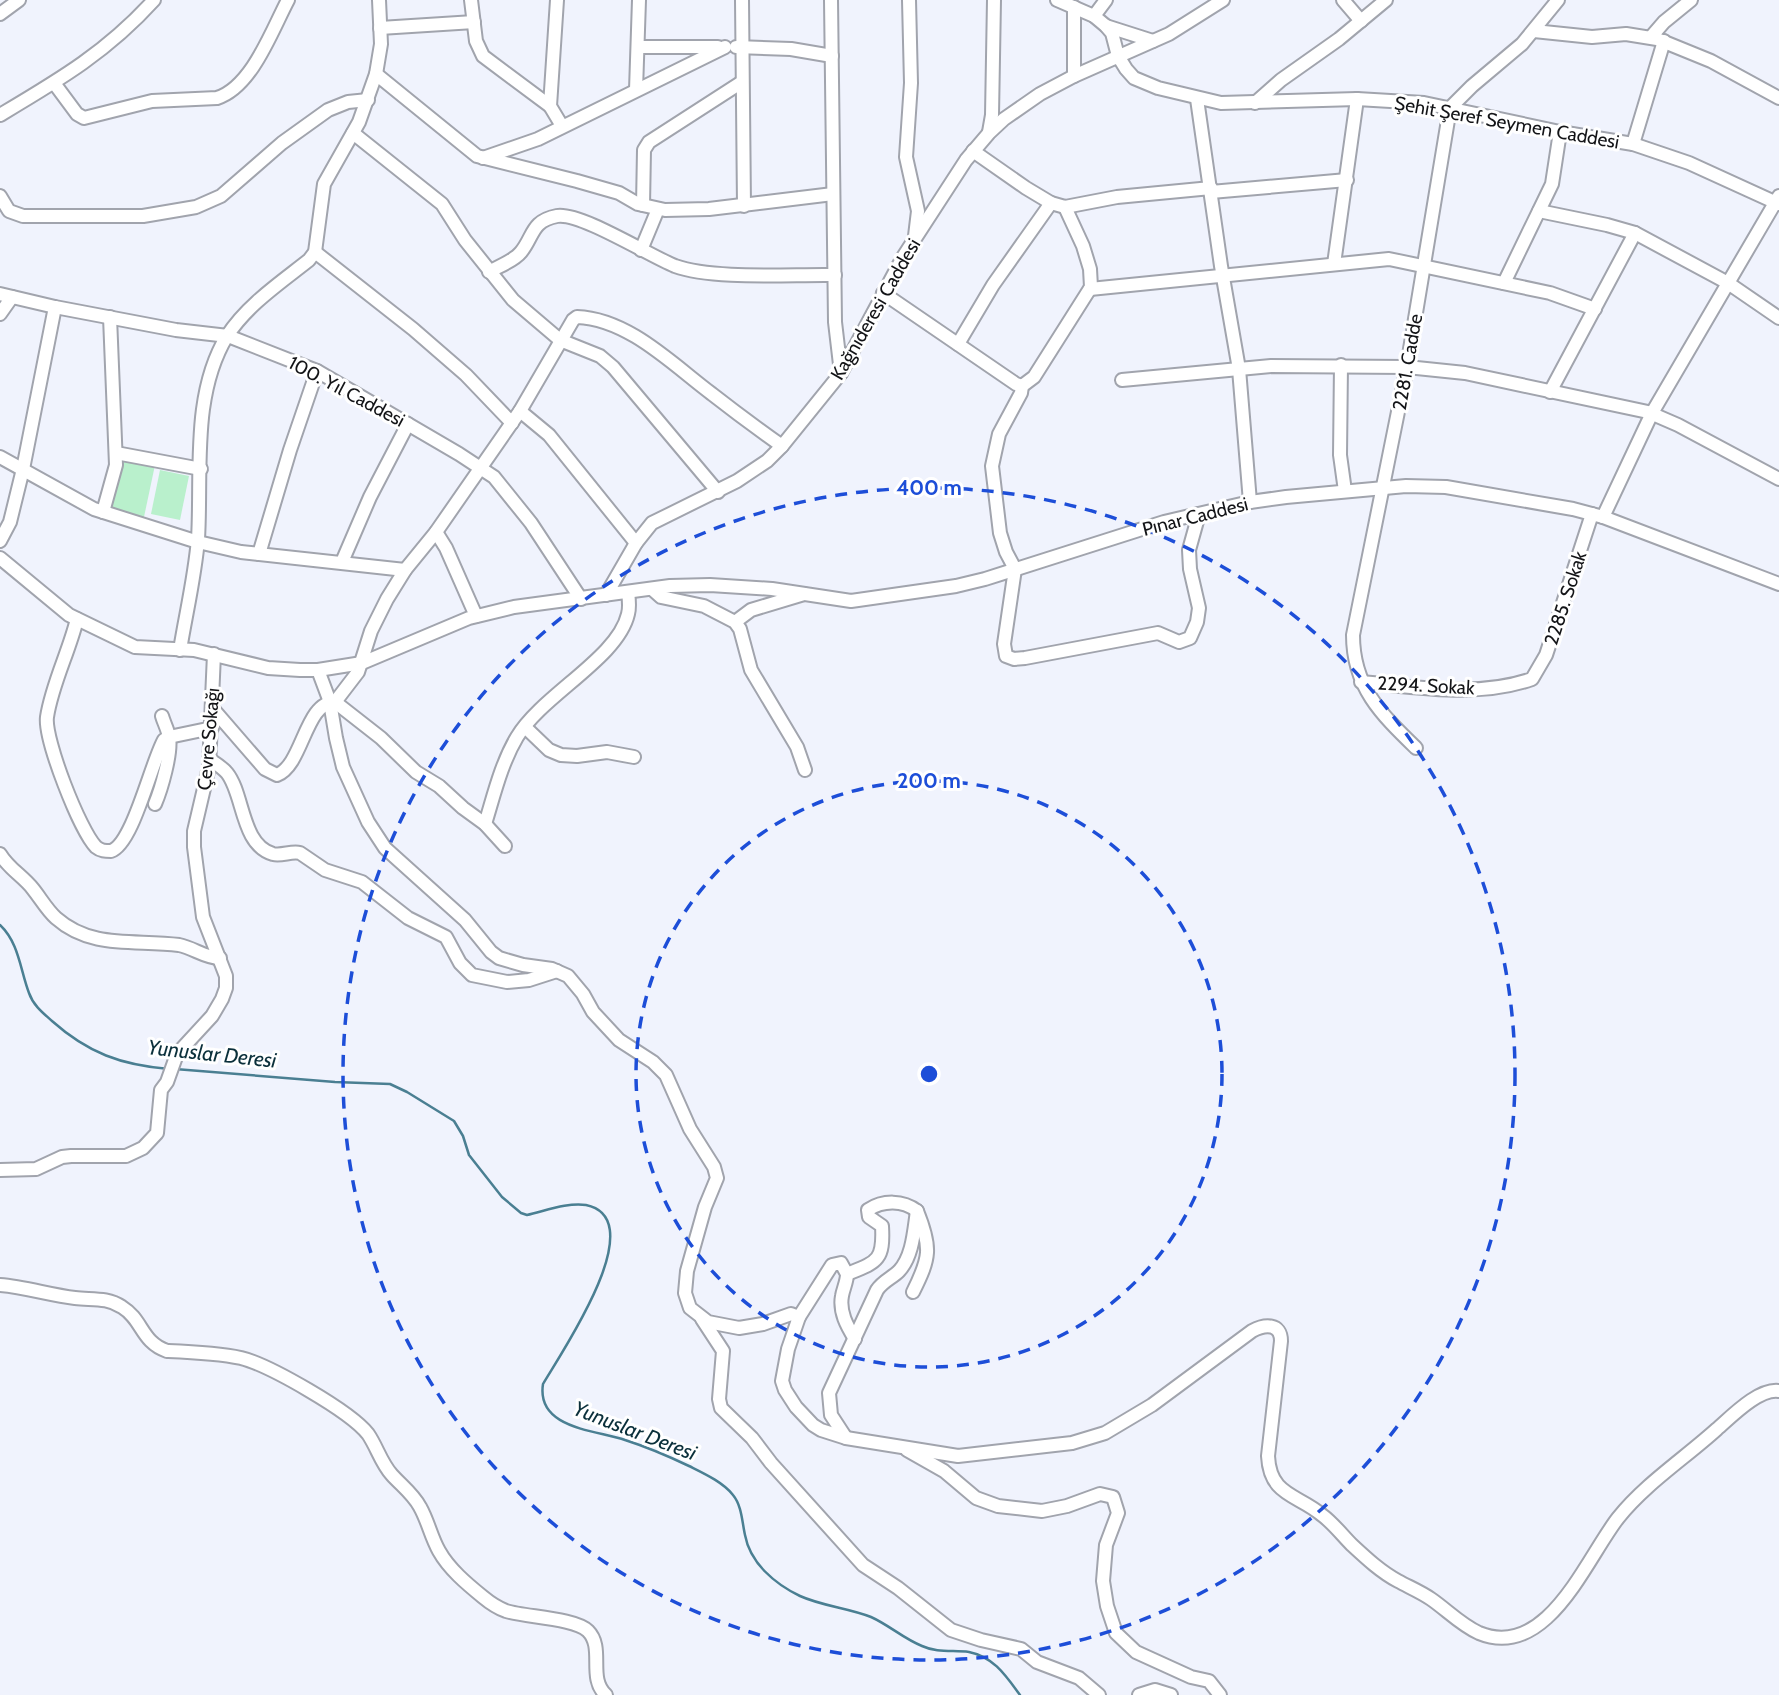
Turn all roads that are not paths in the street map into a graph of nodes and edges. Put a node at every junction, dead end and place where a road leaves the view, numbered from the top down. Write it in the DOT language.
graph roads {
  1 [pos="19,0"];
  2 [pos="154,0"];
  3 [pos="288,0"];
  4 [pos="379,0"];
  5 [pos="471,0"];
  6 [pos="557,0"];
  7 [pos="639,0"];
  8 [pos="742,0"];
  9 [pos="831,0"];
  10 [pos="909,0"];
  11 [pos="994,0"];
  12 [pos="1057,0"];
  13 [pos="1106,0"];
  14 [pos="1343,0"];
  15 [pos="1387,0"];
  16 [pos="1558,0"];
  17 [pos="1691,0"];
  18 [pos="1219,1"];
  19 [pos="1084,9"];
  20 [pos="0,14"];
  21 [pos="1361,21"];
  22 [pos="474,22"];
  23 [pos="1106,26"];
  24 [pos="380,28"];
  25 [pos="1534,31"];
  26 [pos="1651,37"];
  27 [pos="1153,41"];
  28 [pos="1664,41"];
  29 [pos="638,47"];
  30 [pos="725,47"];
  31 [pos="742,47"];
  32 [pos="832,57"];
  33 [pos="1118,57"];
  34 [pos="376,74"];
  35 [pos="1074,76"];
  36 [pos="743,82"];
  37 [pos="54,83"];
  38 [pos="636,90"];
  39 [pos="1779,97"];
  40 [pos="1197,99"];
  41 [pos="1357,99"];
  42 [pos="368,100"];
  43 [pos="1255,103"];
  44 [pos="550,106"];
  45 [pos="1450,108"];
  46 [pos="0,115"];
  47 [pos="562,126"];
  48 [pos="1560,132"];
  49 [pos="353,133"];
  50 [pos="989,133"];
  51 [pos="1633,144"];
  52 [pos="973,151"];
  53 [pos="483,158"];
  54 [pos="1347,180"];
  55 [pos="1211,190"];
  56 [pos="833,194"];
  57 [pos="0,196"];
  58 [pos="1778,201"];
  59 [pos="1051,203"];
  60 [pos="643,205"];
  61 [pos="744,206"];
  62 [pos="1065,207"];
  63 [pos="658,209"];
  64 [pos="1539,211"];
  65 [pos="4,213"];
  66 [pos="1635,233"];
  67 [pos="915,239"];
  68 [pos="641,250"];
  69 [pos="315,252"];
  70 [pos="1334,264"];
  71 [pos="1425,265"];
  72 [pos="489,272"];
  73 [pos="835,275"];
  74 [pos="1223,277"];
  75 [pos="1504,283"];
  76 [pos="1728,283"];
  77 [pos="1090,289"];
  78 [pos="883,293"];
  79 [pos="6,296"];
  80 [pos="55,307"];
  81 [pos="1595,309"];
  82 [pos="0,314"];
  83 [pos="110,317"];
  84 [pos="1779,318"];
  85 [pos="228,336"];
  86 [pos="560,340"];
  87 [pos="958,344"];
  88 [pos="1341,365"];
  89 [pos="1407,367"];
  90 [pos="1239,369"];
  91 [pos="317,371"];
  92 [pos="841,373"];
  93 [pos="1122,380"];
  94 [pos="1022,386"];
  95 [pos="1550,391"];
  96 [pos="520,411"];
  97 [pos="1651,414"];
  98 [pos="512,423"];
  99 [pos="408,424"];
  100 [pos="782,446"];
  101 [pos="116,453"];
  102 [pos="0,457"];
  103 [pos="480,468"];
  104 [pos="23,469"];
  105 [pos="201,469"];
  106 [pos="1779,479"];
  107 [pos="1382,488"];
  108 [pos="1345,491"];
  109 [pos="718,492"];
  110 [pos="1250,502"];
  111 [pos="103,512"];
  112 [pos="1199,514"];
  113 [pos="1597,516"];
  114 [pos="436,532"];
  115 [pos="0,541"];
  116 [pos="198,542"];
  117 [pos="636,543"];
  118 [pos="259,554"];
  119 [pos="0,558"];
  120 [pos="342,562"];
  121 [pos="1016,569"];
  122 [pos="405,570"];
  123 [pos="1779,584"];
  124 [pos="652,589"];
  125 [pos="628,592"];
  126 [pos="804,594"];
  127 [pos="606,595"];
  128 [pos="581,599"];
  129 [pos="476,616"];
  130 [pos="77,620"];
  131 [pos="735,622"];
  132 [pos="180,649"];
  133 [pos="214,654"];
  134 [pos="362,663"];
  135 [pos="318,670"];
  136 [pos="1532,679"];
  137 [pos="1361,682"];
  138 [pos="333,702"];
  139 [pos="213,709"];
  140 [pos="162,716"];
  141 [pos="525,727"];
  142 [pos="212,728"];
  143 [pos="169,737"];
  144 [pos="1416,748"];
  145 [pos="634,757"];
  146 [pos="209,759"];
  147 [pos="805,770"];
  148 [pos="155,804"];
  149 [pos="485,824"];
  150 [pos="505,846"];
  151 [pos="0,854"];
  152 [pos="220,958"];
  153 [pos="557,971"];
  154 [pos="0,1170"];
  155 [pos="918,1211"];
  156 [pos="847,1274"];
  157 [pos="0,1285"];
  158 [pos="913,1292"];
  159 [pos="799,1317"];
  160 [pos="702,1319"];
  161 [pos="733,1327"];
  162 [pos="855,1339"];
  163 [pos="722,1348"];
  164 [pos="1779,1391"];
  165 [pos="846,1438"];
  166 [pos="903,1446"];
  167 [pos="606,1695"];
  168 [pos="1099,1695"];
  169 [pos="1139,1695"];
  170 [pos="1171,1695"];
  171 [pos="1220,1695"];
  1 -- 20 [label="street"];
  2 -- 37 [label="street"];
  3 -- 37 [label="street"];
  4 -- 24 [label="street"];
  5 -- 22 [label="street"];
  6 -- 44 [label="street"];
  7 -- 29 [label="street"];
  8 -- 31 [label="street"];
  9 -- 32 [label="street"];
  10 -- 67 [label="street"];
  11 -- 50 [label="street"];
  12 -- 19 [label="street, Şehit Şeref Seymen Caddesi"];
  13 -- 19 [label="street"];
  14 -- 21 [label="street"];
  15 -- 21 [label="street"];
  16 -- 25 [label="street"];
  17 -- 26 [label="street"];
  18 -- 27 [label="street, Kağnıderesi Caddesi"];
  19 -- 23 [label="street, Şehit Şeref Seymen Caddesi"];
  19 -- 35 [label="street"];
  21 -- 43 [label="street"];
  22 -- 24 [label="street"];
  22 -- 44 [label="street"];
  23 -- 27 [label="street"];
  23 -- 33 [label="street, Şehit Şeref Seymen Caddesi"];
  24 -- 34 [label="street"];
  25 -- 26 [label="street"];
  25 -- 45 [label="street"];
  26 -- 28 [label="street"];
  27 -- 33 [label="street, Kağnıderesi Caddesi"];
  28 -- 39 [label="street"];
  28 -- 51 [label="street"];
  29 -- 30 [label="street"];
  29 -- 38 [label="street"];
  30 -- 31 [label="street"];
  30 -- 38 [label="street"];
  31 -- 32 [label="street"];
  31 -- 36 [label="street"];
  32 -- 56 [label="street"];
  33 -- 35 [label="street, Kağnıderesi Caddesi"];
  33 -- 40 [label="street, Şehit Şeref Seymen Caddesi"];
  34 -- 42 [label="street"];
  34 -- 53 [label="street"];
  35 -- 50 [label="street, Kağnıderesi Caddesi"];
  36 -- 60 [label="street"];
  36 -- 61 [label="street"];
  37 -- 46 [label="street"];
  38 -- 47 [label="street"];
  40 -- 43 [label="street, Şehit Şeref Seymen Caddesi"];
  40 -- 55 [label="street"];
  41 -- 43 [label="street, Şehit Şeref Seymen Caddesi"];
  41 -- 45 [label="street, Şehit Şeref Seymen Caddesi"];
  41 -- 54 [label="street"];
  42 -- 49 [label="street"];
  42 -- 65 [label="street"];
  44 -- 47 [label="street"];
  45 -- 48 [label="street, Şehit Şeref Seymen Caddesi"];
  45 -- 71 [label="street, 2281. Cadde"];
  47 -- 53 [label="street"];
  48 -- 51 [label="street, Şehit Şeref Seymen Caddesi"];
  48 -- 64 [label="street"];
  49 -- 69 [label="street"];
  49 -- 72 [label="street"];
  50 -- 52 [label="street, Kağnıderesi Caddesi"];
  51 -- 58 [label="street, Şehit Şeref Seymen Caddesi"];
  52 -- 59 [label="street"];
  52 -- 67 [label="street, Kağnıderesi Caddesi"];
  53 -- 60 [label="street"];
  54 -- 55 [label="street"];
  54 -- 70 [label="street"];
  55 -- 62 [label="street"];
  55 -- 74 [label="street"];
  56 -- 61 [label="street"];
  56 -- 73 [label="street"];
  57 -- 65 [label="street"];
  58 -- 76 [label="street, 2285. Sokak"];
  59 -- 62 [label="street"];
  59 -- 87 [label="street"];
  60 -- 63 [label="street"];
  61 -- 63 [label="street"];
  62 -- 77 [label="street"];
  63 -- 68 [label="street"];
  64 -- 66 [label="street"];
  64 -- 75 [label="street"];
  66 -- 76 [label="street"];
  66 -- 81 [label="street"];
  67 -- 78 [label="street, Kağnıderesi Caddesi"];
  68 -- 72 [label="street"];
  68 -- 73 [label="street"];
  69 -- 85 [label="street"];
  69 -- 98 [label="street"];
  70 -- 71 [label="street"];
  70 -- 74 [label="street"];
  71 -- 75 [label="street"];
  71 -- 89 [label="street, 2281. Cadde"];
  72 -- 86 [label="street"];
  73 -- 92 [label="street"];
  74 -- 77 [label="street"];
  74 -- 90 [label="street"];
  75 -- 81 [label="street"];
  76 -- 84 [label="street"];
  76 -- 97 [label="street, 2285. Sokak"];
  77 -- 94 [label="street"];
  78 -- 87 [label="street"];
  78 -- 92 [label="street, Kağnıderesi Caddesi"];
  79 -- 80 [label="street, 100. Yıl Caddesi"];
  79 -- 82 [label="street"];
  80 -- 83 [label="street, 100. Yıl Caddesi"];
  80 -- 104 [label="street"];
  81 -- 95 [label="street"];
  83 -- 85 [label="street, 100. Yıl Caddesi"];
  83 -- 101 [label="street"];
  85 -- 91 [label="street, 100. Yıl Caddesi"];
  85 -- 105 [label="street"];
  86 -- 96 [label="street"];
  86 -- 100 [label="street"];
  86 -- 109 [label="street"];
  87 -- 94 [label="street"];
  88 -- 89 [label="street"];
  88 -- 90 [label="street"];
  88 -- 108 [label="street"];
  89 -- 95 [label="street"];
  89 -- 107 [label="street, 2281. Cadde"];
  90 -- 93 [label="street"];
  90 -- 110 [label="street"];
  91 -- 99 [label="street, 100. Yıl Caddesi"];
  91 -- 118 [label="street"];
  92 -- 100 [label="street, Kağnıderesi Caddesi"];
  94 -- 121 [label="street"];
  95 -- 97 [label="street"];
  96 -- 98 [label="street"];
  96 -- 117 [label="street"];
  97 -- 106 [label="street"];
  97 -- 113 [label="street, 2285. Sokak"];
  98 -- 103 [label="street"];
  99 -- 103 [label="street, 100. Yıl Caddesi"];
  99 -- 120 [label="street"];
  100 -- 109 [label="street, Kağnıderesi Caddesi"];
  101 -- 105 [label="street"];
  101 -- 111 [label="street"];
  102 -- 104 [label="street"];
  103 -- 114 [label="street"];
  103 -- 128 [label="street, 100. Yıl Caddesi"];
  104 -- 111 [label="street"];
  104 -- 115 [label="street"];
  105 -- 116 [label="street"];
  107 -- 108 [label="street, Pınar Caddesi"];
  107 -- 113 [label="street, Pınar Caddesi"];
  107 -- 137 [label="street, 2281. Cadde"];
  108 -- 110 [label="street, Pınar Caddesi"];
  109 -- 117 [label="street, Kağnıderesi Caddesi"];
  110 -- 112 [label="street, Pınar Caddesi"];
  111 -- 116 [label="street"];
  112 -- 121 [label="street, Pınar Caddesi"];
  112 -- 121 [label="street"];
  113 -- 123 [label="street, Pınar Caddesi"];
  113 -- 136 [label="street, 2285. Sokak"];
  114 -- 122 [label="street"];
  114 -- 129 [label="street"];
  116 -- 118 [label="street"];
  116 -- 132 [label="street"];
  117 -- 127 [label="street, Kağnıderesi Caddesi"];
  118 -- 120 [label="street"];
  119 -- 130 [label="street, Pınar Caddesi"];
  120 -- 122 [label="street"];
  121 -- 126 [label="street, Pınar Caddesi"];
  122 -- 134 [label="street"];
  124 -- 125 [label="street, Pınar Caddesi"];
  124 -- 126 [label="street, Pınar Caddesi"];
  124 -- 131 [label="street"];
  125 -- 127 [label="street, Pınar Caddesi"];
  125 -- 141 [label="street"];
  126 -- 131 [label="street"];
  127 -- 128 [label="street, Pınar Caddesi"];
  128 -- 129 [label="street, Pınar Caddesi"];
  129 -- 134 [label="street, Pınar Caddesi"];
  130 -- 132 [label="street, Pınar Caddesi"];
  130 -- 143 [label="street"];
  131 -- 147 [label="street"];
  132 -- 133 [label="street, Pınar Caddesi"];
  133 -- 135 [label="street, Pınar Caddesi"];
  133 -- 139 [label="street, Çevre Sokağı"];
  134 -- 135 [label="street, Pınar Caddesi"];
  134 -- 138 [label="street"];
  135 -- 138 [label="street"];
  136 -- 137 [label="street, 2294. Sokak"];
  137 -- 144 [label="street, 2281. Cadde"];
  138 -- 139 [label="street"];
  138 -- 149 [label="street"];
  138 -- 153 [label="street"];
  139 -- 142 [label="street, Çevre Sokağı"];
  140 -- 143 [label="street"];
  141 -- 145 [label="street"];
  141 -- 149 [label="street"];
  142 -- 143 [label="street"];
  142 -- 146 [label="street, Çevre Sokağı"];
  143 -- 148 [label="street"];
  146 -- 152 [label="street, Çevre Sokağı"];
  146 -- 153 [label="street"];
  149 -- 150 [label="street"];
  151 -- 152 [label="street"];
  152 -- 154 [label="street, Çevre Sokağı"];
  153 -- 160 [label="street"];
  155 -- 156 [label="street"];
  155 -- 158 [label="street"];
  155 -- 162 [label="street"];
  156 -- 159 [label="street"];
  156 -- 162 [label="street"];
  157 -- 167 [label="street"];
  159 -- 161 [label="street"];
  159 -- 165 [label="street"];
  160 -- 161 [label="street"];
  160 -- 163 [label="street"];
  161 -- 163 [label="street"];
  162 -- 165 [label="street"];
  163 -- 168 [label="street"];
  164 -- 166 [label="street"];
  165 -- 166 [label="street"];
  166 -- 171 [label="street"];
  169 -- 170 [label="street"];
}
